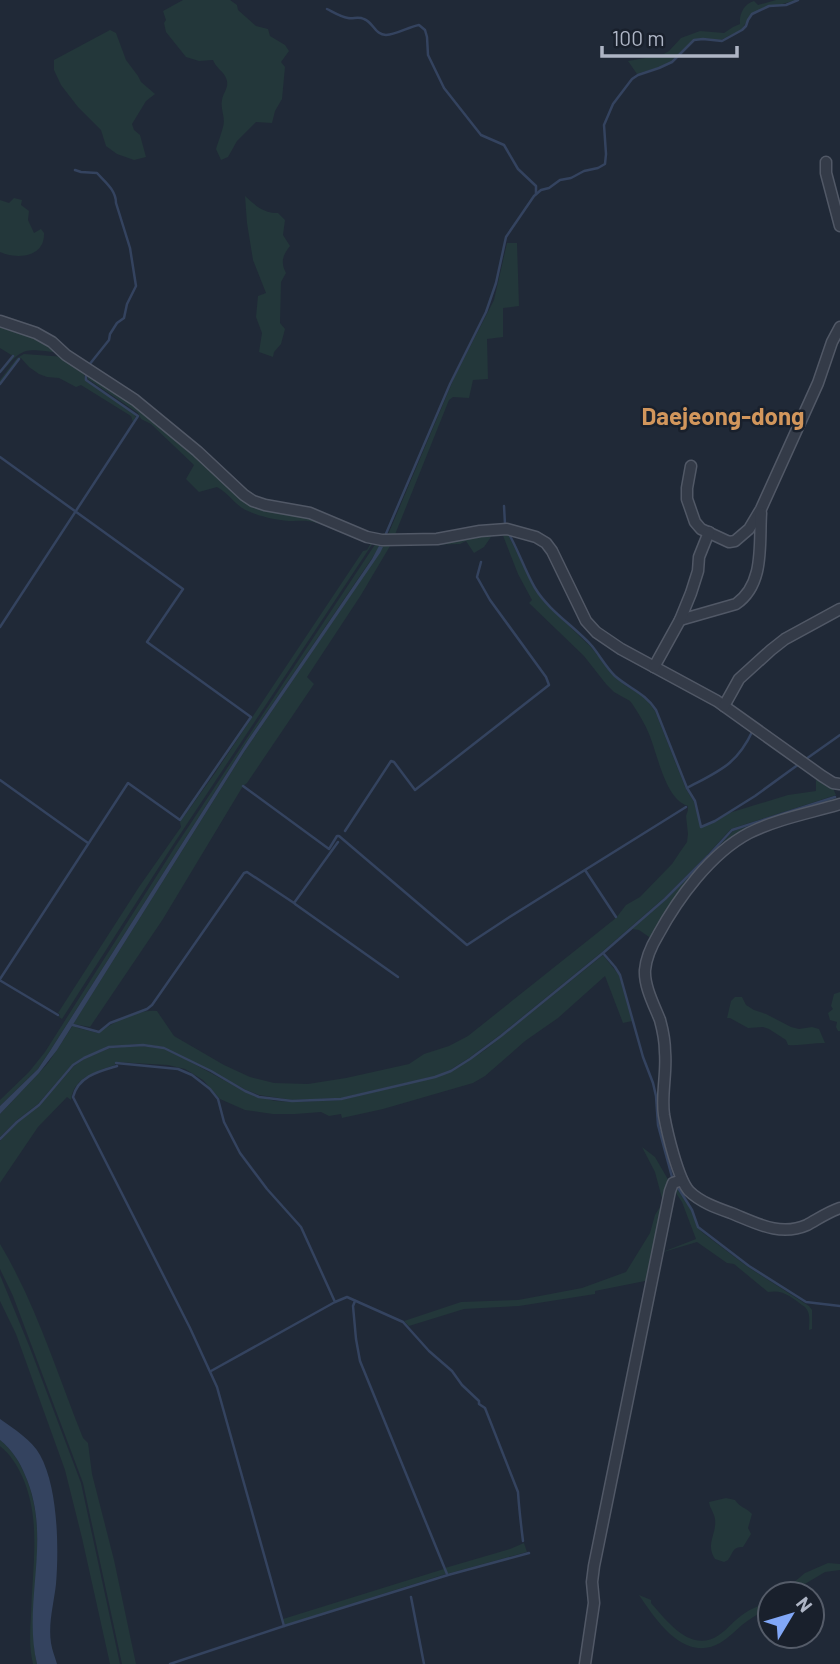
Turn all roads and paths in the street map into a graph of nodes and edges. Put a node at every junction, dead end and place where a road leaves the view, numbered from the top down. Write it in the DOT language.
graph roads {
  1 [pos="826,162"];
  2 [pos="840,226"];
  3 [pos="0,321"];
  4 [pos="840,327"];
  5 [pos="691,466"];
  6 [pos="761,509"];
  7 [pos="709,532"];
  8 [pos="840,609"];
  9 [pos="680,620"];
  10 [pos="654,667"];
  11 [pos="724,706"];
  12 [pos="837,783"];
  13 [pos="840,801"];
  14 [pos="682,1180"];
  15 [pos="840,1208"];
  16 [pos="584,1664"];
  1 -- 2 [label="street"];
  3 -- 10 [label="street"];
  4 -- 6 [label="street"];
  5 -- 7 [label="street"];
  6 -- 7 [label="street"];
  6 -- 9 [label="street"];
  7 -- 9 [label="street"];
  8 -- 11 [label="street"];
  9 -- 10 [label="street"];
  10 -- 11 [label="street"];
  11 -- 12 [label="street"];
  12 -- 13 [label="street"];
  13 -- 14 [label="street"];
  14 -- 15 [label="street"];
  14 -- 16 [label="street"];
}
